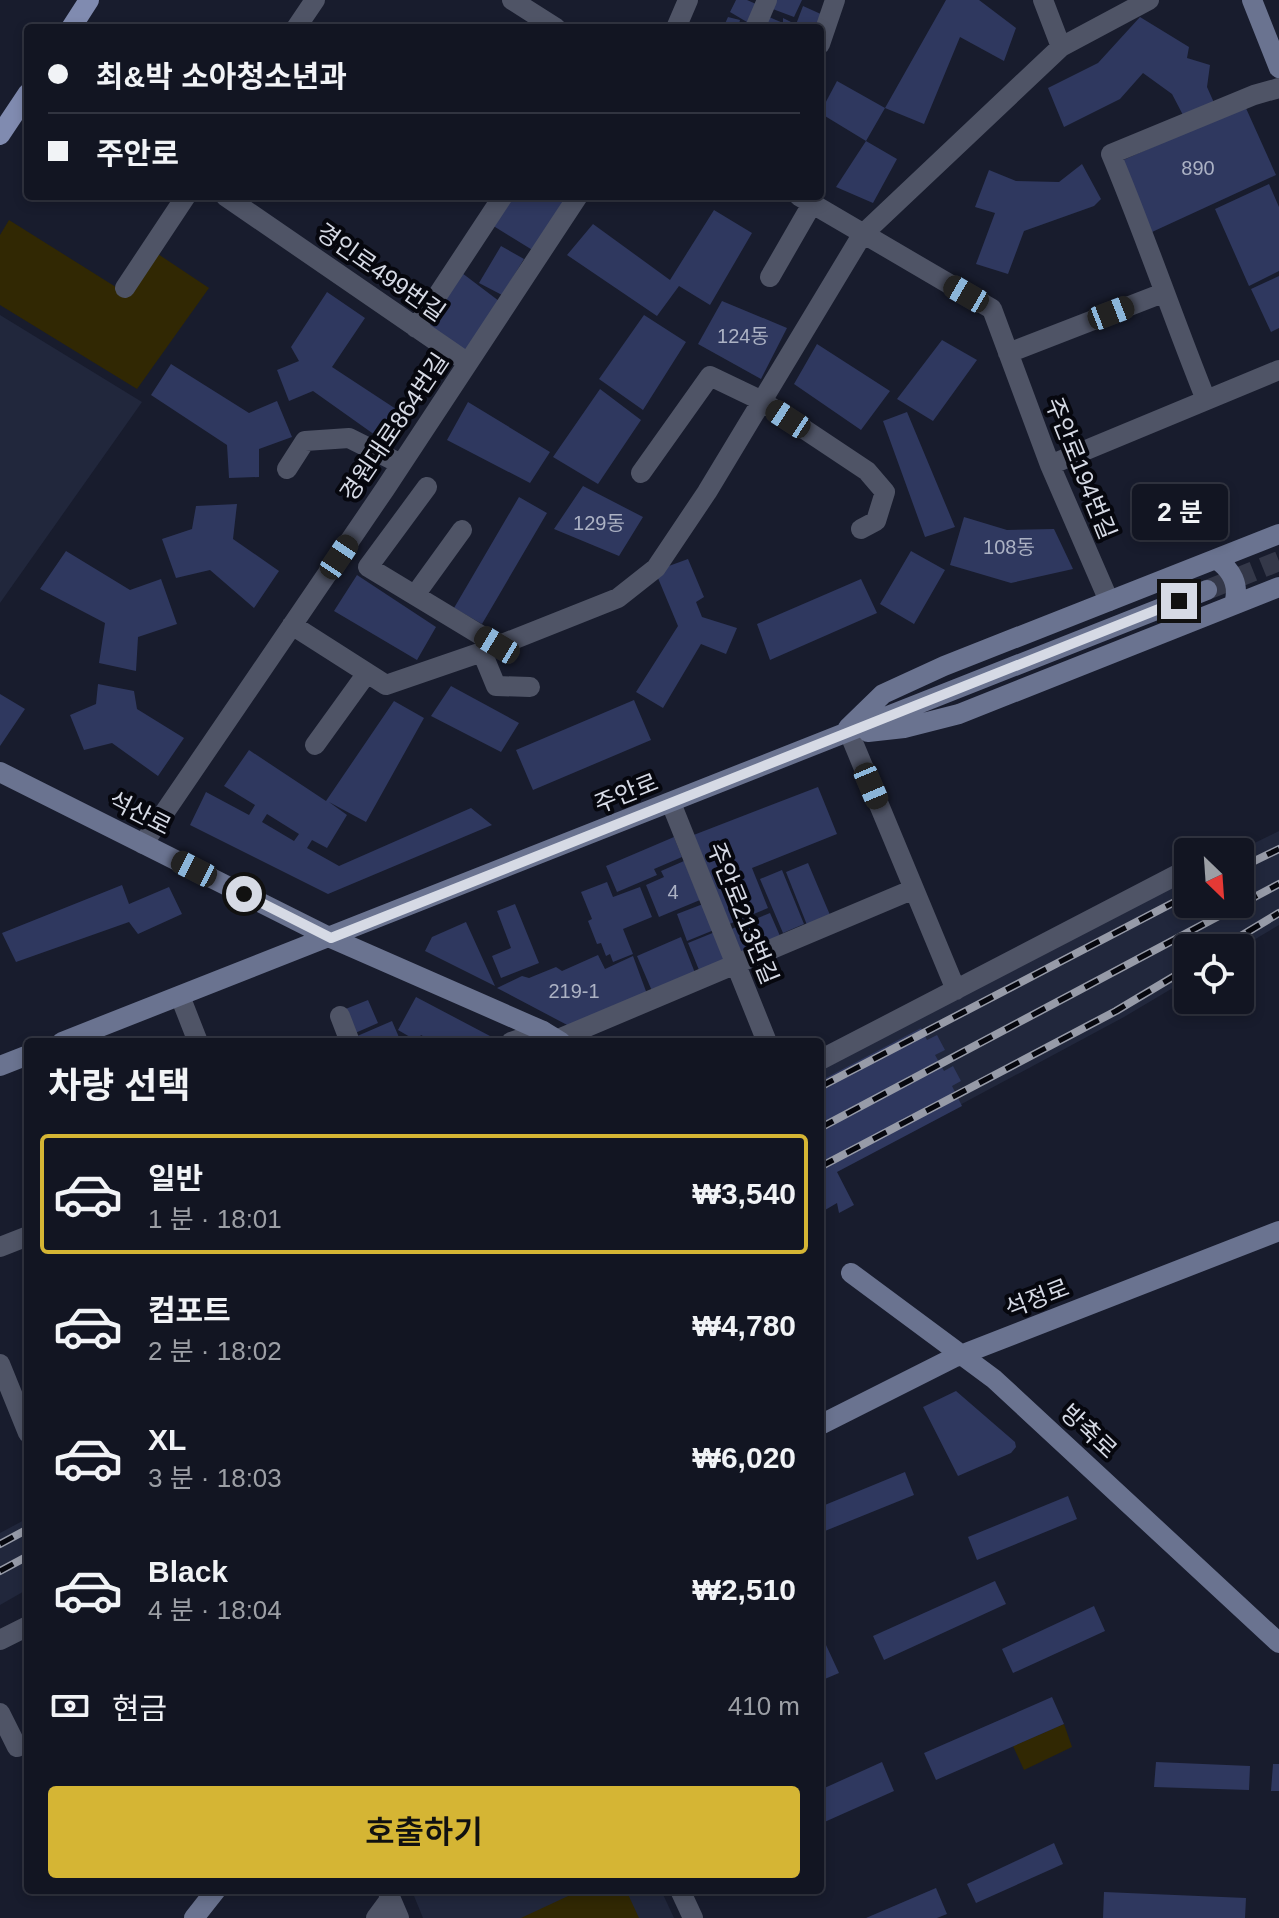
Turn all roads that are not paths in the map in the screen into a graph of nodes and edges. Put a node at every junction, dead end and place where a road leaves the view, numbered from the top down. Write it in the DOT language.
graph roads {
  1 [pos="89,0"];
  2 [pos="315,0"];
  3 [pos="512,0"];
  4 [pos="688,0"];
  5 [pos="767,0"];
  6 [pos="835,0"];
  7 [pos="1043,0"];
  8 [pos="1149,0"];
  9 [pos="1252,0"];
  10 [pos="74,24"];
  11 [pos="299,24"];
  12 [pos="550,24"];
  13 [pos="678,24"];
  14 [pos="757,24"];
  15 [pos="824,32"];
  16 [pos="1061,47"];
  17 [pos="1279,68"];
  18 [pos="1279,88"];
  19 [pos="24,99"];
  20 [pos="0,135"];
  21 [pos="183,200"];
  22 [pos="231,200"];
  23 [pos="500,200"];
  24 [pos="575,200"];
  25 [pos="805,200"];
  26 [pos="862,235"];
  27 [pos="770,277"];
  28 [pos="125,288"];
  29 [pos="1163,293"];
  30 [pos="416,328"];
  31 [pos="1008,353"];
  32 [pos="468,363"];
  33 [pos="1279,370"];
  34 [pos="1206,400"];
  35 [pos="762,401"];
  36 [pos="401,464"];
  37 [pos="1050,465"];
  38 [pos="287,469"];
  39 [pos="641,473"];
  40 [pos="427,487"];
  41 [pos="861,529"];
  42 [pos="462,530"];
  43 [pos="1279,534"];
  44 [pos="1216,559"];
  45 [pos="1279,587"];
  46 [pos="1207,590"];
  47 [pos="415,595"];
  48 [pos="1109,601"];
  49 [pos="1234,604"];
  50 [pos="292,625"];
  51 [pos="490,648"];
  52 [pos="367,673"];
  53 [pos="530,687"];
  54 [pos="845,735"];
  55 [pos="315,745"];
  56 [pos="0,772"];
  57 [pos="671,803"];
  58 [pos="143,844"];
  59 [pos="1174,876"];
  60 [pos="914,889"];
  61 [pos="331,938"];
  62 [pos="735,963"];
  63 [pos="956,990"];
  64 [pos="180,996"];
  65 [pos="340,1016"];
  66 [pos="72,1038"];
  67 [pos="196,1038"];
  68 [pos="348,1038"];
  69 [pos="554,1038"];
  70 [pos="765,1038"];
  71 [pos="24,1057"];
  72 [pos="824,1058"];
  73 [pos="0,1066"];
  74 [pos="1279,1231"];
  75 [pos="24,1238"];
  76 [pos="0,1247"];
  77 [pos="851,1273"];
  78 [pos="964,1354"];
  79 [pos="0,1364"];
  80 [pos="21,1397"];
  81 [pos="824,1423"];
  82 [pos="24,1628"];
  83 [pos="0,1640"];
  84 [pos="1279,1643"];
  85 [pos="0,1713"];
  86 [pos="15,1748"];
  87 [pos="213,1894"];
  88 [pos="682,1894"];
  89 [pos="392,1902"];
  90 [pos="194,1918"];
  91 [pos="376,1918"];
  92 [pos="693,1918"];
  1 -- 10 [label="main road"];
  2 -- 11 [label="street"];
  3 -- 12 [label="street"];
  4 -- 13 [label="street"];
  5 -- 14 [label="street"];
  6 -- 15 [label="street"];
  7 -- 16 [label="street"];
  8 -- 16 [label="street"];
  9 -- 17 [label="main road"];
  16 -- 26 [label="street"];
  18 -- 29 [label="street"];
  19 -- 20 [label="main road"];
  21 -- 28 [label="street"];
  22 -- 30 [label="street, 경인로499번길"];
  23 -- 30 [label="street"];
  24 -- 32 [label="street, 경원대로864번길"];
  25 -- 26 [label="street, 주안로194번길"];
  25 -- 27 [label="street"];
  26 -- 31 [label="street, 주안로194번길"];
  26 -- 35 [label="street"];
  29 -- 31 [label="street"];
  29 -- 34 [label="street"];
  30 -- 32 [label="street, 경인로499번길"];
  31 -- 37 [label="street, 주안로194번길"];
  32 -- 36 [label="street, 경원대로864번길"];
  33 -- 34 [label="street"];
  34 -- 37 [label="street"];
  35 -- 39 [label="street"];
  35 -- 41 [label="street"];
  35 -- 51 [label="street"];
  36 -- 38 [label="street"];
  36 -- 50 [label="street, 경원대로864번길"];
  37 -- 48 [label="street, 주안로194번길"];
  40 -- 47 [label="street"];
  42 -- 47 [label="street"];
  43 -- 44 [label="main road"];
  44 -- 48 [label="main road"];
  44 -- 49 [label="main road"];
  45 -- 49 [label="main road"];
  46 -- 54 [label="main road, 주안로"];
  47 -- 51 [label="street"];
  48 -- 54 [label="main road"];
  49 -- 54 [label="main road"];
  50 -- 52 [label="street"];
  50 -- 58 [label="street, 경원대로864번길"];
  51 -- 52 [label="street"];
  51 -- 53 [label="street"];
  52 -- 55 [label="street"];
  54 -- 57 [label="main road, 주안로"];
  54 -- 60 [label="street"];
  56 -- 58 [label="main road, 석산로"];
  57 -- 61 [label="main road, 주안로"];
  57 -- 62 [label="street, 주안로213번길"];
  58 -- 61 [label="main road, 석산로"];
  59 -- 63 [label="street"];
  60 -- 62 [label="street"];
  60 -- 63 [label="street"];
  61 -- 64 [label="main road, 주안로"];
  61 -- 69 [label="main road, 석산로"];
  62 -- 69 [label="street"];
  62 -- 70 [label="street, 주안로213번길"];
  63 -- 72 [label="street"];
  64 -- 66 [label="main road, 주안로"];
  64 -- 67 [label="street"];
  65 -- 68 [label="street"];
  71 -- 73 [label="main road"];
  74 -- 78 [label="main road, 석정로"];
  75 -- 76 [label="street"];
  77 -- 78 [label="main road, 방축로"];
  78 -- 81 [label="main road, 석정로"];
  78 -- 84 [label="main road, 방축로"];
  79 -- 80 [label="street"];
  82 -- 83 [label="street"];
  85 -- 86 [label="street"];
  87 -- 90 [label="main road"];
  88 -- 92 [label="street"];
  89 -- 91 [label="street"];
}
